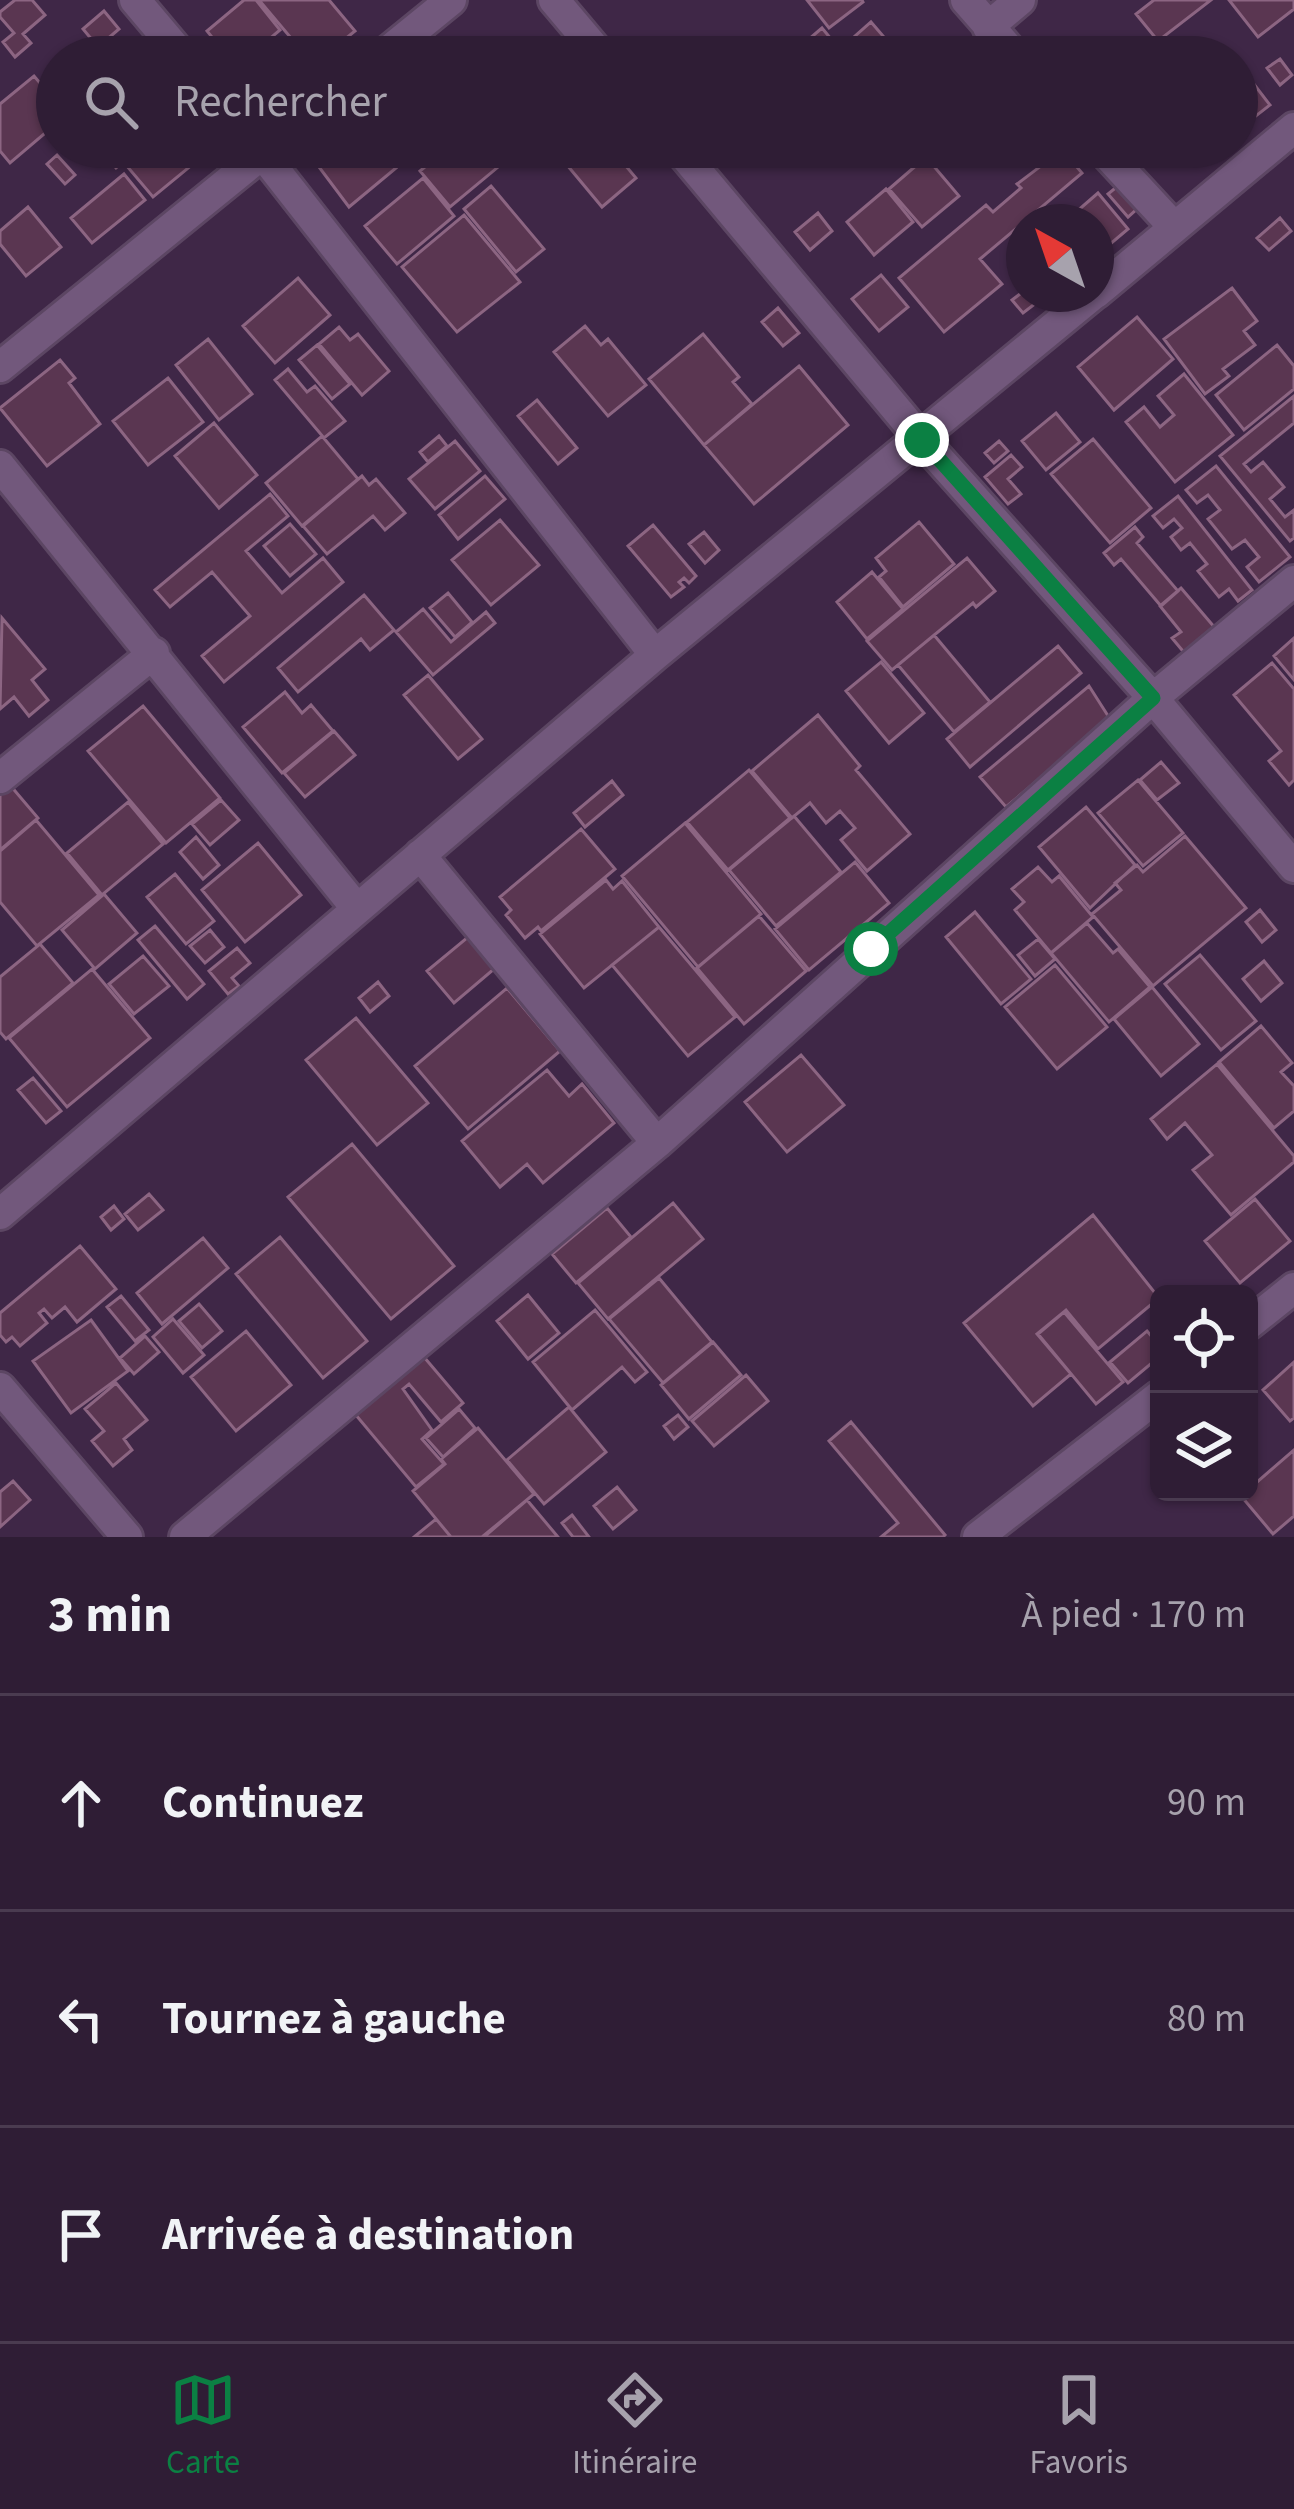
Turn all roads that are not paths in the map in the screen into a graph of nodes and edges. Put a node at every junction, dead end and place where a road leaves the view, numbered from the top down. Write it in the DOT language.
graph roads {
  1 [pos="135,0"];
  2 [pos="451,0"];
  3 [pos="554,0"];
  4 [pos="966,0"];
  5 [pos="1020,0"];
  6 [pos="988,27"];
  7 [pos="165,36"];
  8 [pos="407,36"];
  9 [pos="584,36"];
  10 [pos="996,36"];
  11 [pos="1294,128"];
  12 [pos="1258,158"];
  13 [pos="241,168"];
  14 [pos="279,168"];
  15 [pos="695,168"];
  16 [pos="1119,168"];
  17 [pos="1246,168"];
  18 [pos="1174,227"];
  19 [pos="1114,277"];
  20 [pos="1073,312"];
  21 [pos="0,367"];
  22 [pos="922,440"];
  23 [pos="0,466"];
  24 [pos="1294,581"];
  25 [pos="154,653"];
  26 [pos="655,656"];
  27 [pos="1153,698"];
  28 [pos="0,778"];
  29 [pos="420,855"];
  30 [pos="1294,867"];
  31 [pos="357,909"];
  32 [pos="657,1143"];
  33 [pos="0,1214"];
  34 [pos="1294,1288"];
  35 [pos="1258,1317"];
  36 [pos="0,1388"];
  37 [pos="1150,1403"];
  38 [pos="127,1537"];
  39 [pos="185,1537"];
  40 [pos="978,1537"];
  1 -- 7 [label="street"];
  2 -- 8 [label="street"];
  3 -- 9 [label="street"];
  4 -- 6 [label="street"];
  5 -- 6 [label="street"];
  6 -- 10 [label="street"];
  11 -- 12 [label="street"];
  13 -- 21 [label="street"];
  14 -- 26 [label="street"];
  15 -- 22 [label="street"];
  16 -- 18 [label="street"];
  17 -- 18 [label="street"];
  18 -- 19 [label="street"];
  20 -- 22 [label="street"];
  22 -- 26 [label="street"];
  22 -- 27 [label="street"];
  23 -- 25 [label="street"];
  24 -- 27 [label="street"];
  25 -- 28 [label="street"];
  25 -- 31 [label="street"];
  26 -- 29 [label="street"];
  27 -- 30 [label="street"];
  27 -- 32 [label="street"];
  29 -- 31 [label="street"];
  29 -- 32 [label="street"];
  31 -- 33 [label="street"];
  32 -- 39 [label="street"];
  34 -- 35 [label="street"];
  36 -- 38 [label="street"];
  37 -- 40 [label="street"];
}
